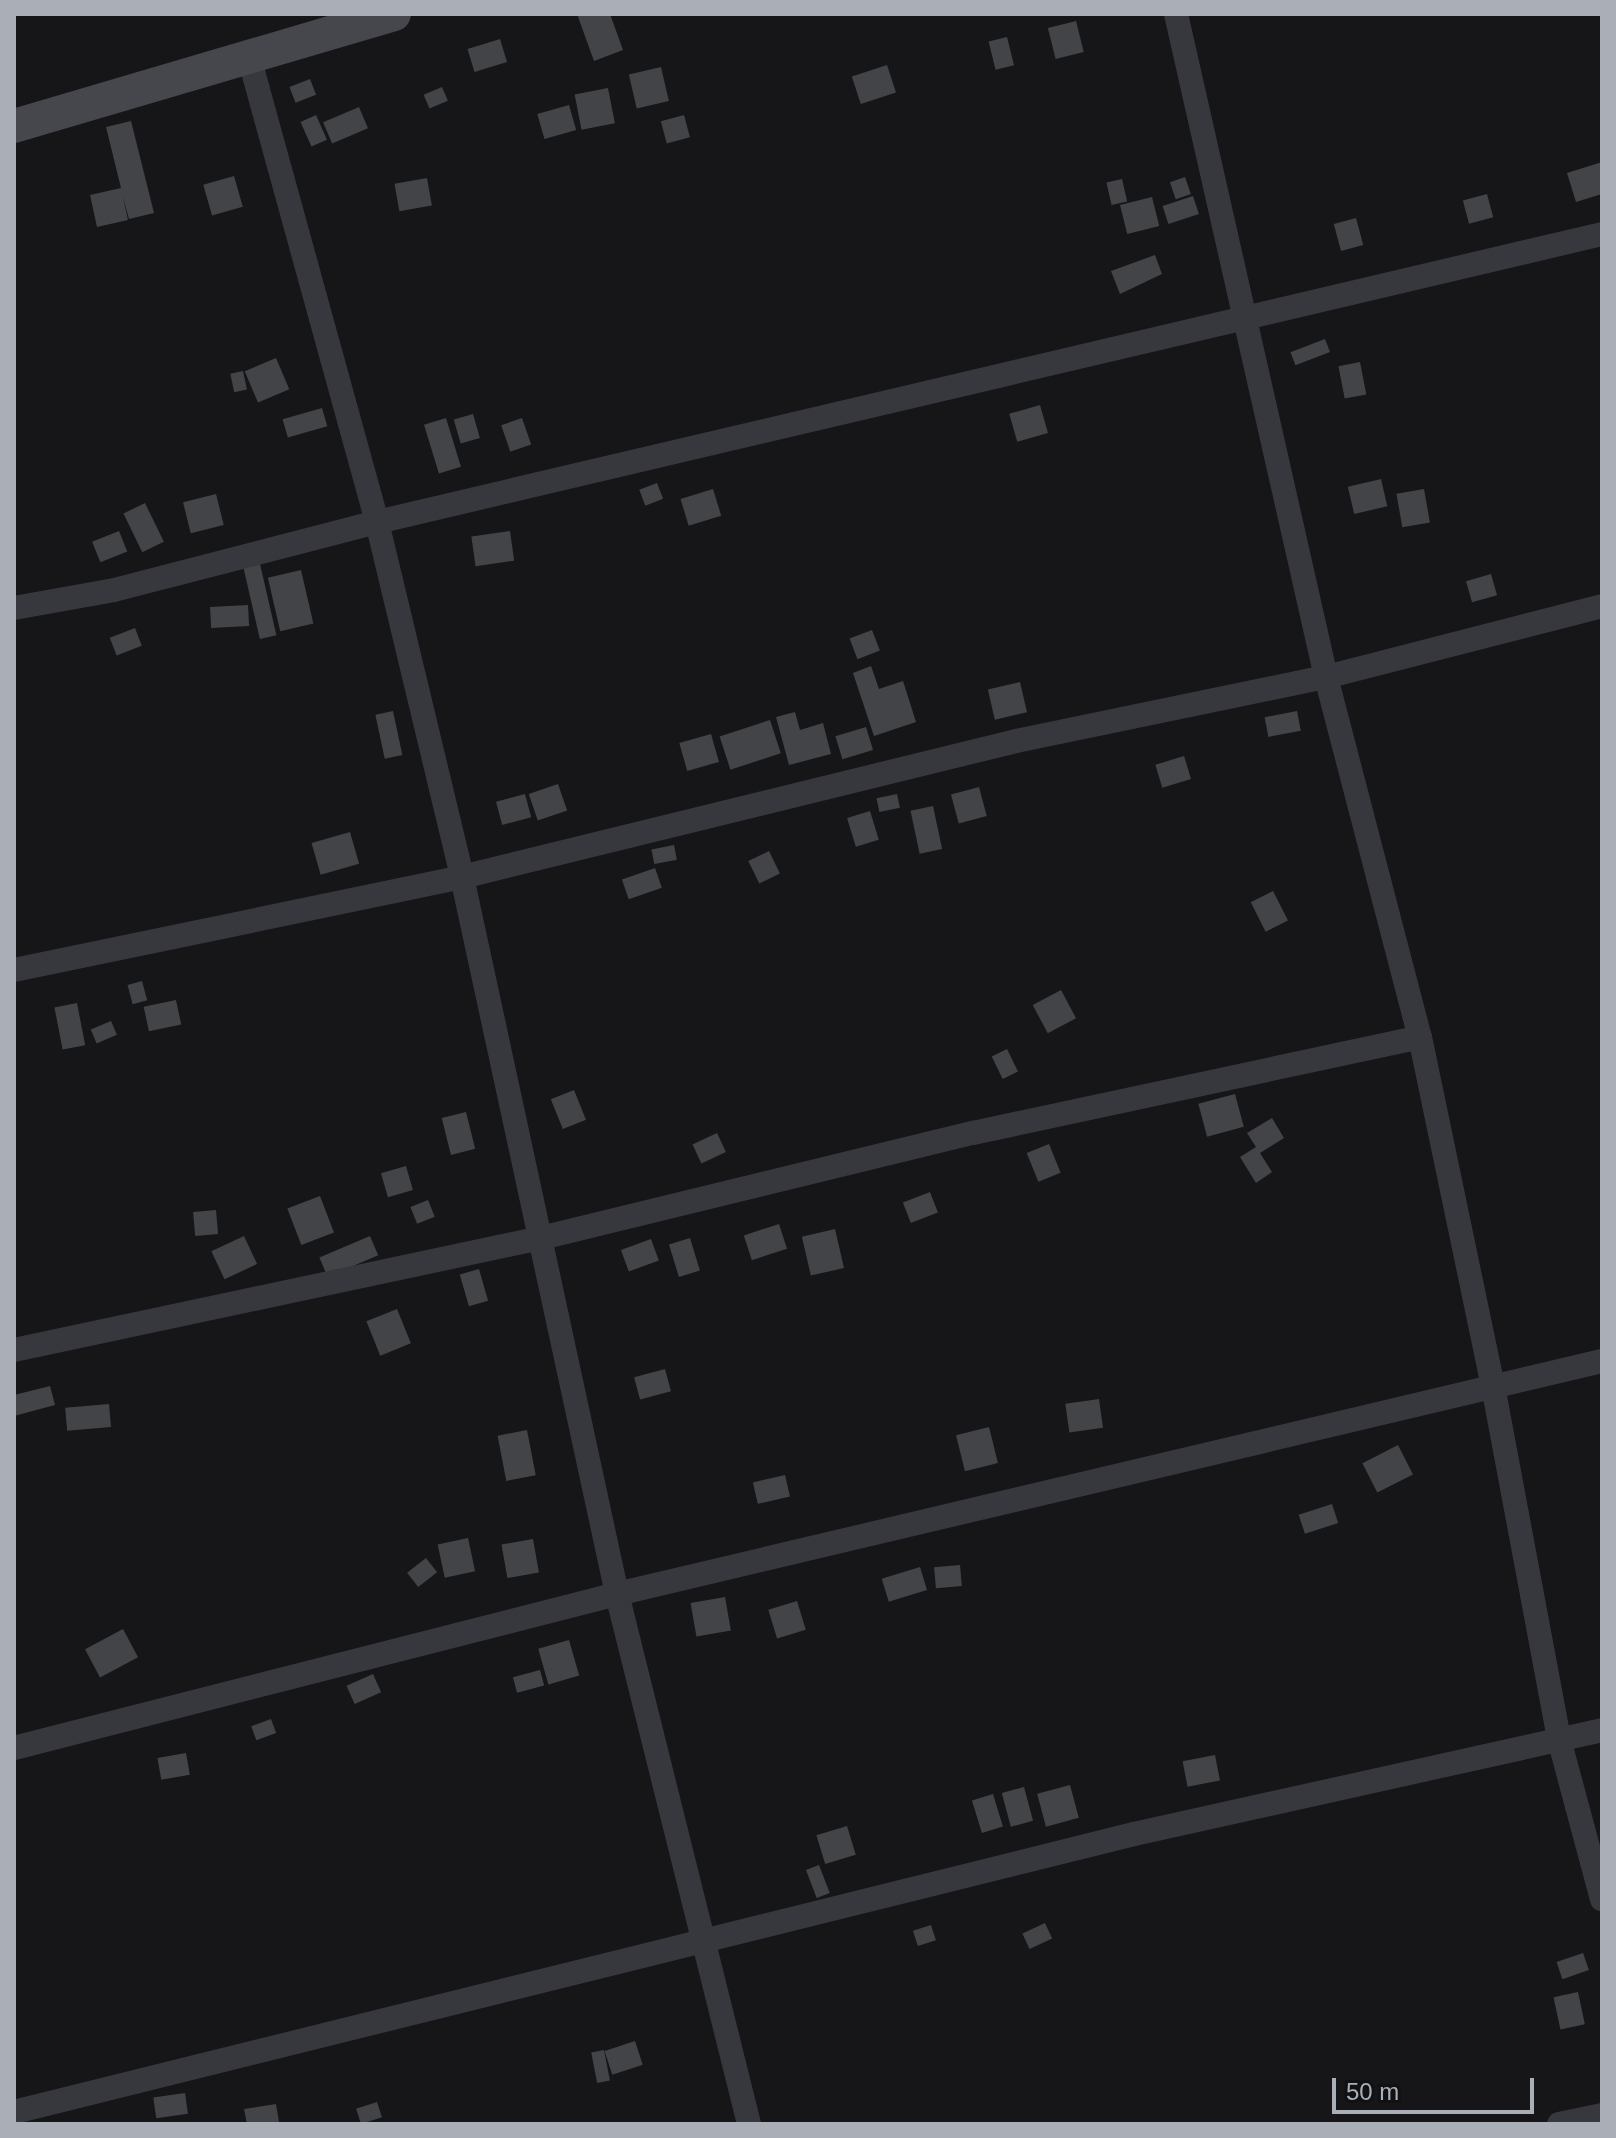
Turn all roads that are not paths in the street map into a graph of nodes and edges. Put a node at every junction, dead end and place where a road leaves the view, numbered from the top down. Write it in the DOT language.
graph roads {
  1 [pos="394,14"];
  2 [pos="1176,14"];
  3 [pos="249,57"];
  4 [pos="14,126"];
  5 [pos="1602,234"];
  6 [pos="1247,315"];
  7 [pos="377,522"];
  8 [pos="1602,606"];
  9 [pos="14,608"];
  10 [pos="1326,677"];
  11 [pos="462,877"];
  12 [pos="14,970"];
  13 [pos="1420,1037"];
  14 [pos="541,1238"];
  15 [pos="14,1350"];
  16 [pos="1602,1361"];
  17 [pos="1493,1386"];
  18 [pos="617,1594"];
  19 [pos="1602,1730"];
  20 [pos="1559,1739"];
  21 [pos="14,1748"];
  22 [pos="1602,1899"];
  23 [pos="706,1939"];
  24 [pos="14,2112"];
  25 [pos="1602,2115"];
  26 [pos="749,2124"];
  27 [pos="1559,2124"];
  1 -- 3 [label="street"];
  2 -- 6 [label="street"];
  3 -- 4 [label="street"];
  3 -- 7 [label="street"];
  5 -- 6 [label="street"];
  6 -- 7 [label="street"];
  6 -- 10 [label="street"];
  7 -- 9 [label="street"];
  7 -- 11 [label="street"];
  8 -- 10 [label="street"];
  10 -- 11 [label="street"];
  10 -- 13 [label="street"];
  11 -- 12 [label="street"];
  11 -- 14 [label="street"];
  13 -- 14 [label="street"];
  13 -- 17 [label="street"];
  14 -- 15 [label="street"];
  14 -- 18 [label="street"];
  16 -- 17 [label="street"];
  17 -- 18 [label="street"];
  17 -- 20 [label="street"];
  18 -- 21 [label="street"];
  18 -- 23 [label="street"];
  19 -- 20 [label="street"];
  20 -- 22 [label="street"];
  20 -- 23 [label="street"];
  23 -- 24 [label="street"];
  23 -- 26 [label="street"];
  25 -- 27 [label="street"];
}
